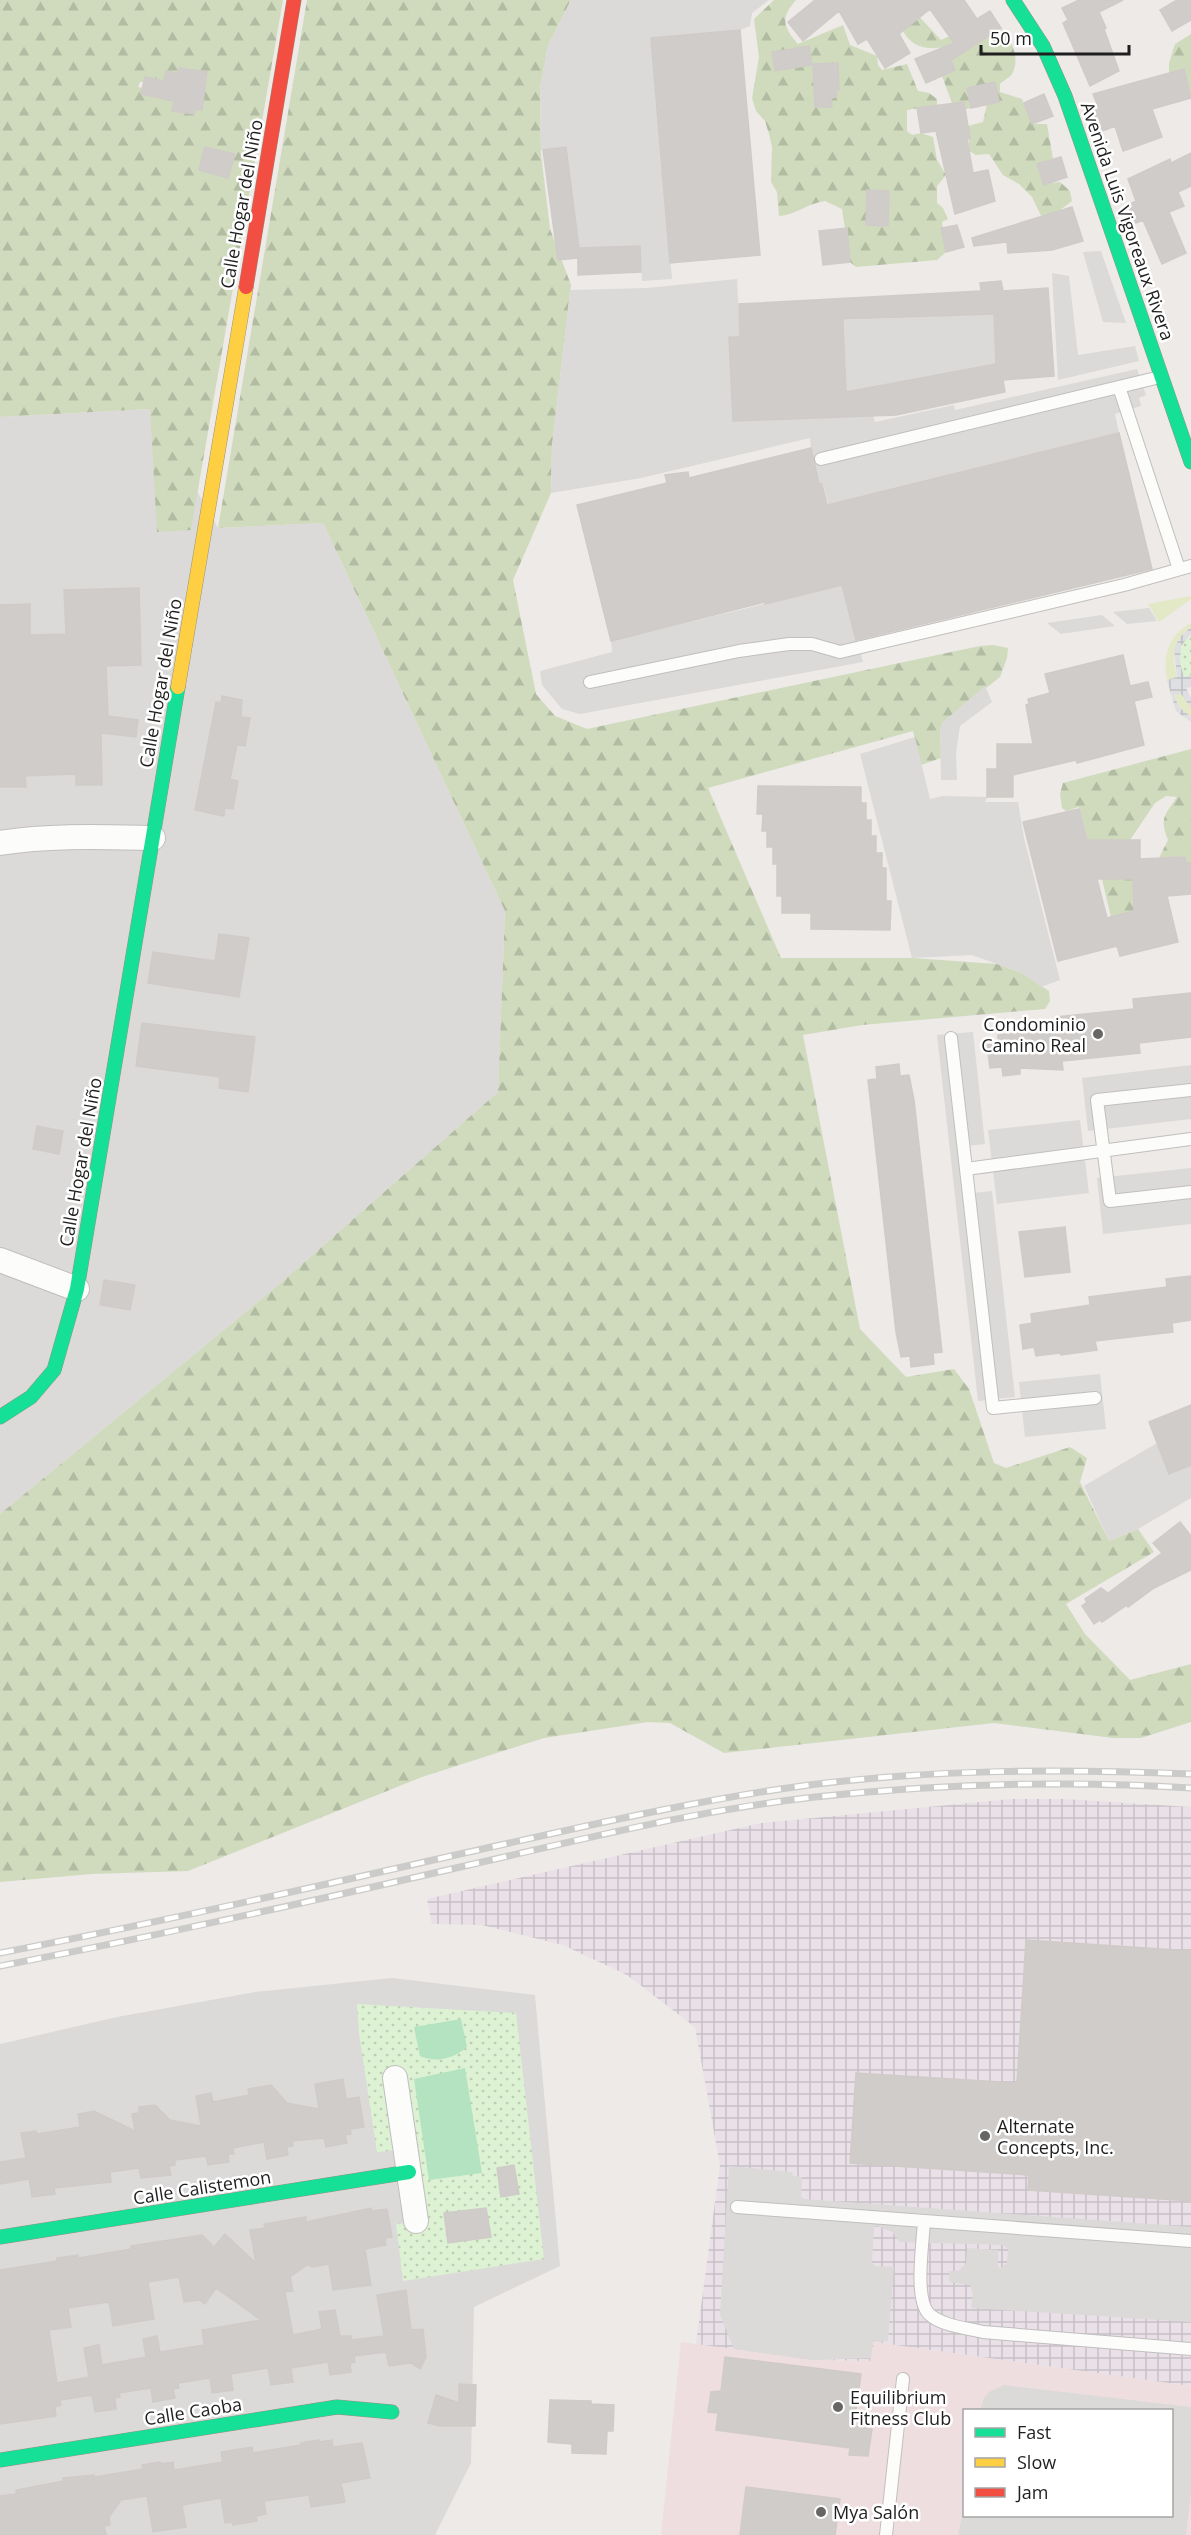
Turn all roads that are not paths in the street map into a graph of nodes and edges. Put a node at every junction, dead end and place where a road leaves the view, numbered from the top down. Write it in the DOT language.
graph roads {
  1 [pos="294,0"];
  2 [pos="1013,0"];
  3 [pos="1162,377"];
  4 [pos="1119,387"];
  5 [pos="821,459"];
  6 [pos="1191,462"];
  7 [pos="1185,568"];
  8 [pos="590,682"];
  9 [pos="153,838"];
  10 [pos="0,843"];
  11 [pos="951,1038"];
  12 [pos="1191,1090"];
  13 [pos="1191,1138"];
  14 [pos="1103,1150"];
  15 [pos="966,1169"];
  16 [pos="1191,1192"];
  17 [pos="0,1260"];
  18 [pos="77,1289"];
  19 [pos="1095,1398"];
  20 [pos="0,1416"];
  21 [pos="395,2078"];
  22 [pos="409,2172"];
  23 [pos="737,2206"];
  24 [pos="416,2221"];
  25 [pos="924,2221"];
  26 [pos="0,2237"];
  27 [pos="1191,2241"];
  28 [pos="1191,2349"];
  29 [pos="903,2379"];
  30 [pos="392,2412"];
  31 [pos="0,2460"];
  32 [pos="886,2535"];
  1 -- 9 [label="street, Calle Hogar del Niño"];
  2 -- 3 [label="street, Avenida Luis Vigoreaux Rivera"];
  3 -- 4 [label="lane"];
  3 -- 6 [label="street, Avenida Luis Vigoreaux Rivera"];
  4 -- 5 [label="lane"];
  4 -- 7 [label="lane"];
  7 -- 8 [label="lane"];
  9 -- 10 [label="street"];
  9 -- 18 [label="street, Calle Hogar del Niño"];
  11 -- 15 [label="lane"];
  12 -- 14 [label="lane"];
  13 -- 14 [label="lane"];
  14 -- 15 [label="lane"];
  14 -- 16 [label="lane"];
  15 -- 19 [label="lane"];
  17 -- 18 [label="street"];
  18 -- 20 [label="street, Calle Hogar del Niño"];
  21 -- 22 [label="street"];
  22 -- 24 [label="street"];
  22 -- 26 [label="street, Calle Calistemon"];
  23 -- 25 [label="lane"];
  25 -- 27 [label="lane"];
  25 -- 28 [label="lane"];
  29 -- 32 [label="lane"];
  30 -- 31 [label="street, Calle Caoba"];
}
